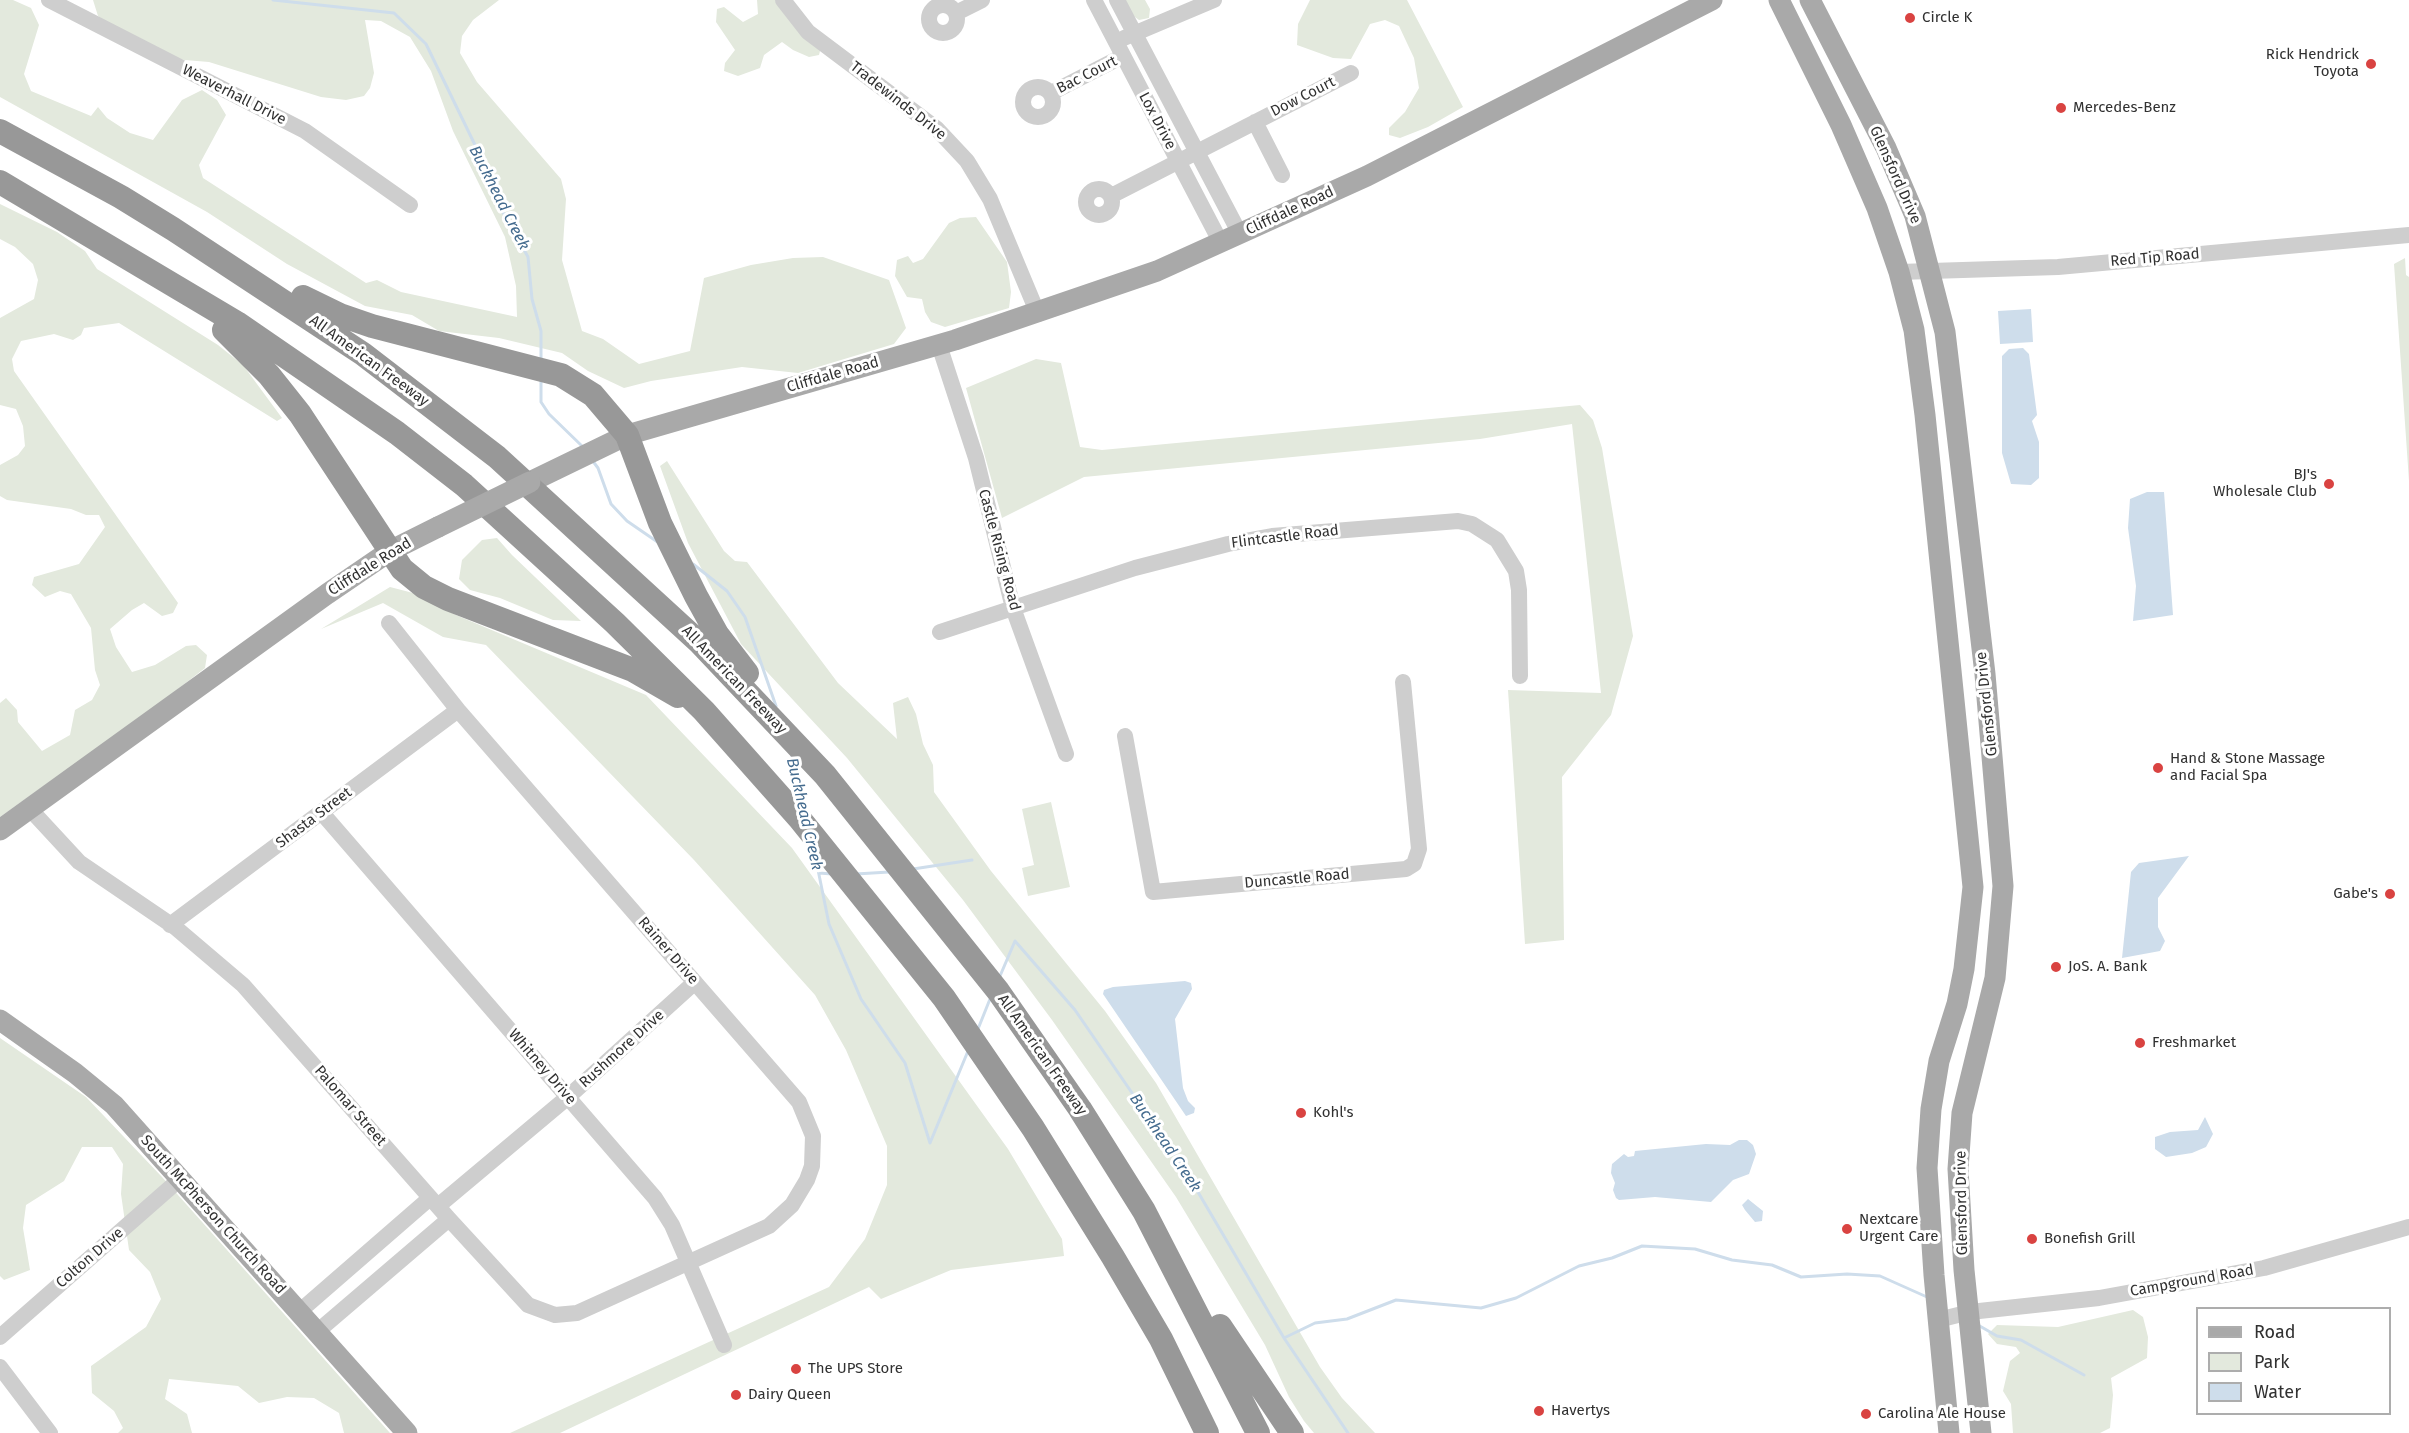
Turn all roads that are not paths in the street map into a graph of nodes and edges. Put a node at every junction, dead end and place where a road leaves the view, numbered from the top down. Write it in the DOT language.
graph roads {
  1 [pos="49,0"];
  2 [pos="783,0"];
  3 [pos="982,0"];
  4 [pos="1094,0"];
  5 [pos="1118,0"];
  6 [pos="1214,0"];
  7 [pos="1712,0"];
  8 [pos="1779,0"];
  9 [pos="1810,0"];
  10 [pos="956,13"];
  11 [pos="1134,33"];
  12 [pos="1119,49"];
  13 [pos="1351,73"];
  14 [pos="1051,93"];
  15 [pos="1255,122"];
  16 [pos="0,131"];
  17 [pos="1196,152"];
  18 [pos="1178,161"];
  19 [pos="1282,175"];
  20 [pos="0,182"];
  21 [pos="1111,196"];
  22 [pos="410,205"];
  23 [pos="2409,235"];
  24 [pos="1230,239"];
  25 [pos="220,258"];
  26 [pos="1899,272"];
  27 [pos="1930,272"];
  28 [pos="192,295"];
  29 [pos="1038,314"];
  30 [pos="939,345"];
  31 [pos="627,435"];
  32 [pos="390,551"];
  33 [pos="1013,608"];
  34 [pos="389,623"];
  35 [pos="940,632"];
  36 [pos="1520,675"];
  37 [pos="1402,682"];
  38 [pos="458,710"];
  39 [pos="704,711"];
  40 [pos="1125,736"];
  41 [pos="1066,754"];
  42 [pos="825,775"];
  43 [pos="29,808"];
  44 [pos="322,813"];
  45 [pos="0,830"];
  46 [pos="171,926"];
  47 [pos="695,982"];
  48 [pos="0,1020"];
  49 [pos="568,1097"];
  50 [pos="180,1179"];
  51 [pos="439,1208"];
  52 [pos="1144,1211"];
  53 [pos="2409,1227"];
  54 [pos="689,1264"];
  55 [pos="300,1311"];
  56 [pos="1970,1312"];
  57 [pos="1937,1313"];
  58 [pos="318,1331"];
  59 [pos="0,1337"];
  60 [pos="1161,1339"];
  61 [pos="724,1345"];
  62 [pos="0,1366"];
  63 [pos="50,1433"];
  64 [pos="407,1433"];
  65 [pos="1193,1433"];
  66 [pos="1207,1433"];
  67 [pos="1258,1433"];
  68 [pos="1292,1433"];
  69 [pos="1949,1433"];
  70 [pos="1981,1433"];
  1 -- 22 [label="street, Weaverhall Drive"];
  2 -- 29 [label="street, Tradewinds Drive"];
  3 -- 10 [label="street"];
  4 -- 12 [label="street, Lox Drive"];
  5 -- 11 [label="street, Lox Drive"];
  6 -- 11 [label="street, Bac Court"];
  7 -- 24 [label="main road, Cliffdale Road"];
  8 -- 26 [label="main road, Glensford Drive"];
  9 -- 27 [label="main road, Glensford Drive"];
  11 -- 12 [label="street, Bac Court"];
  11 -- 17 [label="street, Lox Drive"];
  12 -- 14 [label="street, Bac Court"];
  12 -- 18 [label="street, Lox Drive"];
  13 -- 15 [label="street, Dow Court"];
  15 -- 17 [label="street, Dow Court"];
  15 -- 19 [label="street, Dow Court"];
  16 -- 25 [label="highway, All American Freeway"];
  17 -- 18 [label="street, Dow Court"];
  17 -- 24 [label="street, Lox Drive"];
  18 -- 21 [label="street, Dow Court"];
  18 -- 24 [label="street, Lox Drive"];
  20 -- 28 [label="highway"];
  23 -- 27 [label="street, Red Tip Road"];
  24 -- 29 [label="main road, Cliffdale Road"];
  25 -- 31 [label="highway"];
  25 -- 42 [label="highway, All American Freeway"];
  26 -- 27 [label="street, Red Tip Road"];
  26 -- 57 [label="main road, Glensford Drive"];
  27 -- 56 [label="main road, Glensford Drive"];
  28 -- 32 [label="highway"];
  28 -- 39 [label="highway"];
  29 -- 30 [label="main road, Cliffdale Road"];
  30 -- 31 [label="main road, Cliffdale Road"];
  30 -- 33 [label="street, Castle Rising Road"];
  31 -- 32 [label="main road, Cliffdale Road, bridge"];
  31 -- 42 [label="highway"];
  32 -- 39 [label="highway"];
  32 -- 43 [label="main road, Cliffdale Road"];
  33 -- 35 [label="street, Flintcastle Road"];
  33 -- 36 [label="street, Flintcastle Road"];
  33 -- 41 [label="street, Castle Rising Road"];
  34 -- 38 [label="street, Rainer Drive"];
  37 -- 40 [label="street, Duncastle Road"];
  38 -- 44 [label="street, Shasta Street"];
  38 -- 47 [label="street, Rainer Drive"];
  39 -- 60 [label="highway"];
  42 -- 52 [label="highway, All American Freeway"];
  43 -- 45 [label="main road, Cliffdale Road"];
  43 -- 46 [label="street, Palomar Street"];
  44 -- 46 [label="street, Shasta Street"];
  44 -- 49 [label="street, Whitney Drive"];
  46 -- 51 [label="street, Palomar Street"];
  47 -- 49 [label="street, Rushmore Drive"];
  47 -- 54 [label="street, Rainer Drive"];
  48 -- 50 [label="main road, South McPherson Church Road"];
  49 -- 51 [label="street, Rushmore Drive"];
  49 -- 54 [label="street, Whitney Drive"];
  50 -- 55 [label="main road, South McPherson Church Road"];
  50 -- 59 [label="street, Colton Drive"];
  51 -- 54 [label="street, Palomar Street"];
  51 -- 55 [label="street, Rushmore Drive"];
  51 -- 58 [label="street, Rushmore Drive"];
  52 -- 67 [label="highway, All American Freeway"];
  52 -- 68 [label="highway"];
  53 -- 56 [label="street, Campground Road"];
  54 -- 61 [label="street, Whitney Drive"];
  55 -- 58 [label="main road, South McPherson Church Road"];
  56 -- 57 [label="street, Campground Road"];
  56 -- 70 [label="main road, Glensford Drive"];
  57 -- 69 [label="main road, Glensford Drive"];
  58 -- 64 [label="main road, South McPherson Church Road"];
  60 -- 65 [label="highway"];
  60 -- 66 [label="highway"];
  62 -- 63 [label="street"];
}
